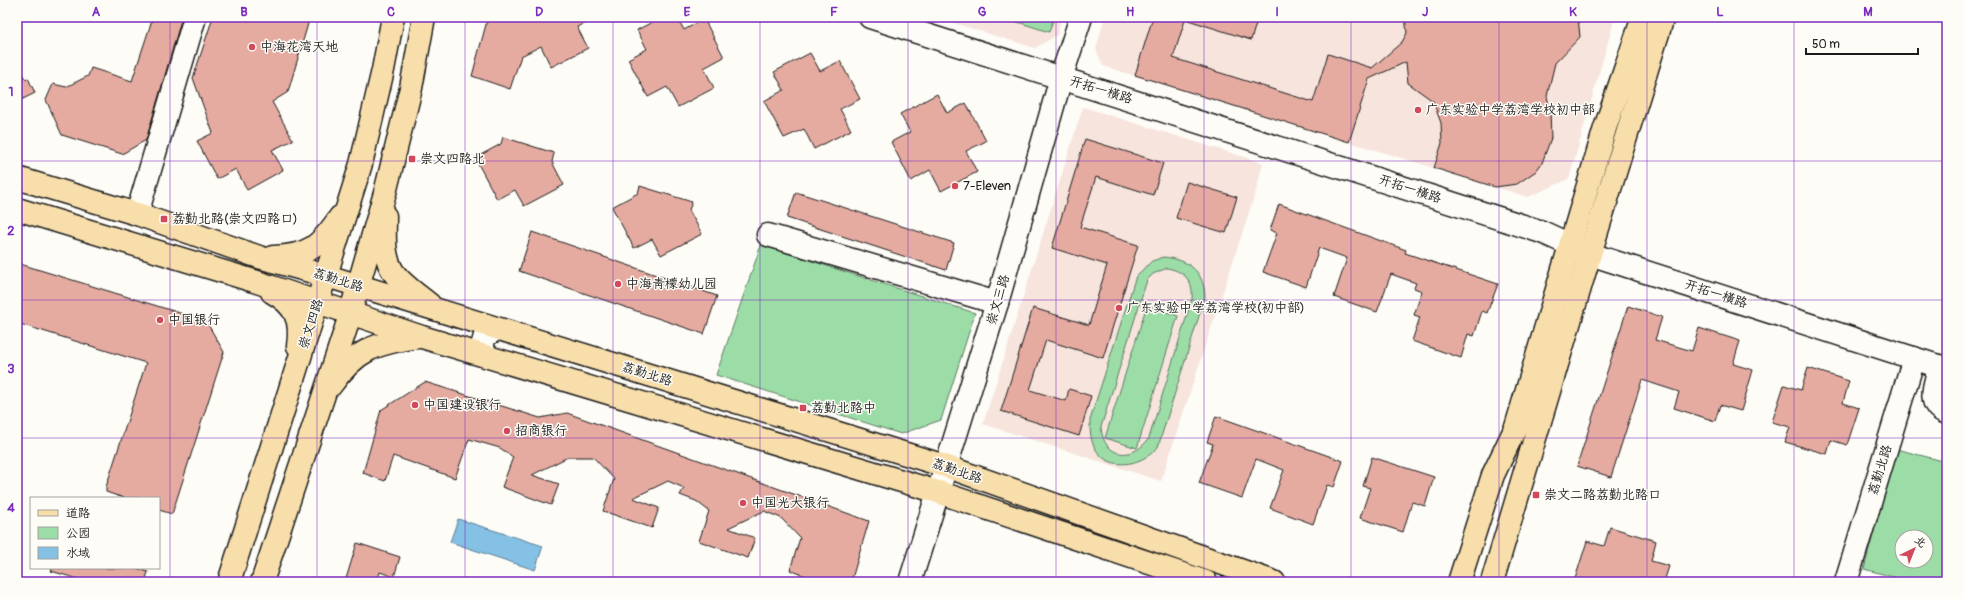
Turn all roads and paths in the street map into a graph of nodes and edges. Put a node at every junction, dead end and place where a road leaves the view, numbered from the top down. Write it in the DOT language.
graph roads {
  1 [pos="195,17"];
  2 [pos="392,17"];
  3 [pos="424,17"];
  4 [pos="870,17"];
  5 [pos="1081,17"];
  6 [pos="1643,17"];
  7 [pos="1663,17"];
  8 [pos="1061,78"];
  9 [pos="361,164"];
  10 [pos="390,171"];
  11 [pos="17,178"];
  12 [pos="385,193"];
  13 [pos="348,207"];
  14 [pos="17,209"];
  15 [pos="137,214"];
  16 [pos="768,235"];
  17 [pos="1569,245"];
  18 [pos="1590,254"];
  19 [pos="262,258"];
  20 [pos="327,276"];
  21 [pos="254,281"];
  22 [pos="358,286"];
  23 [pos="318,303"];
  24 [pos="997,304"];
  25 [pos="441,313"];
  26 [pos="350,314"];
  27 [pos="497,330"];
  28 [pos="422,337"];
  29 [pos="487,356"];
  30 [pos="1914,358"];
  31 [pos="1943,368"];
  32 [pos="291,387"];
  33 [pos="322,397"];
  34 [pos="284,411"];
  35 [pos="1947,412"];
  36 [pos="315,421"];
  37 [pos="945,466"];
  38 [pos="1493,475"];
  39 [pos="1520,489"];
  40 [pos="938,492"];
  41 [pos="1462,572"];
  42 [pos="229,582"];
  43 [pos="262,582"];
  44 [pos="910,582"];
  45 [pos="1206,582"];
  46 [pos="1274,582"];
  47 [pos="1448,582"];
  48 [pos="1492,582"];
  49 [pos="1502,582"];
  50 [pos="1846,582"];
  1 -- 15 [label="street"];
  2 -- 9 [label="main road, 崇文四路"];
  3 -- 10 [label="main road"];
  4 -- 8 [label="street, 开拓一横路"];
  5 -- 8 [label="street, 崇文三路"];
  6 -- 17 [label="main road"];
  7 -- 18 [label="main road"];
  8 -- 17 [label="street, 开拓一横路"];
  8 -- 24 [label="street, 崇文三路"];
  9 -- 10 [label="main road"];
  9 -- 13 [label="main road, 崇文四路"];
  10 -- 12 [label="main road"];
  11 -- 15 [label="main road, 荔勤北路"];
  12 -- 22 [label="main road"];
  12 -- 25 [label="main road"];
  13 -- 19 [label="main road"];
  13 -- 20 [label="main road, 崇文四路"];
  14 -- 21 [label="main road, 荔勤北路"];
  15 -- 19 [label="main road, 荔勤北路"];
  16 -- 24 [label="street"];
  17 -- 18 [label="street, 开拓一横路"];
  17 -- 38 [label="main road"];
  18 -- 30 [label="street, 开拓一横路"];
  18 -- 39 [label="main road"];
  19 -- 20 [label="main road, 荔勤北路"];
  20 -- 22 [label="main road, 荔勤北路"];
  20 -- 23 [label="main road, 崇文四路"];
  21 -- 23 [label="main road, 荔勤北路"];
  21 -- 32 [label="main road"];
  22 -- 25 [label="main road, 荔勤北路"];
  22 -- 26 [label="main road"];
  23 -- 26 [label="main road, 荔勤北路"];
  23 -- 32 [label="main road, 崇文四路"];
  24 -- 37 [label="street, 崇文三路"];
  25 -- 27 [label="main road, 荔勤北路"];
  26 -- 28 [label="main road, 荔勤北路"];
  26 -- 33 [label="main road"];
  27 -- 29 [label="street"];
  27 -- 37 [label="main road, 荔勤北路"];
  28 -- 29 [label="main road, 荔勤北路"];
  28 -- 33 [label="main road"];
  29 -- 40 [label="main road, 荔勤北路"];
  30 -- 31 [label="street, 开拓一横路"];
  30 -- 50 [label="street, 荔勤北路"];
  31 -- 35 [label="street"];
  32 -- 34 [label="main road, 崇文四路"];
  33 -- 36 [label="main road"];
  34 -- 36 [label="main road"];
  34 -- 42 [label="main road, 崇文四路"];
  36 -- 43 [label="main road"];
  37 -- 40 [label="street, 崇文三路"];
  37 -- 46 [label="main road, 荔勤北路"];
  38 -- 39 [label="main road"];
  38 -- 41 [label="main road"];
  39 -- 48 [label="main road"];
  39 -- 49 [label="main road"];
  40 -- 44 [label="street, 崇文三路"];
  40 -- 45 [label="main road, 荔勤北路"];
  41 -- 47 [label="main road"];
}
